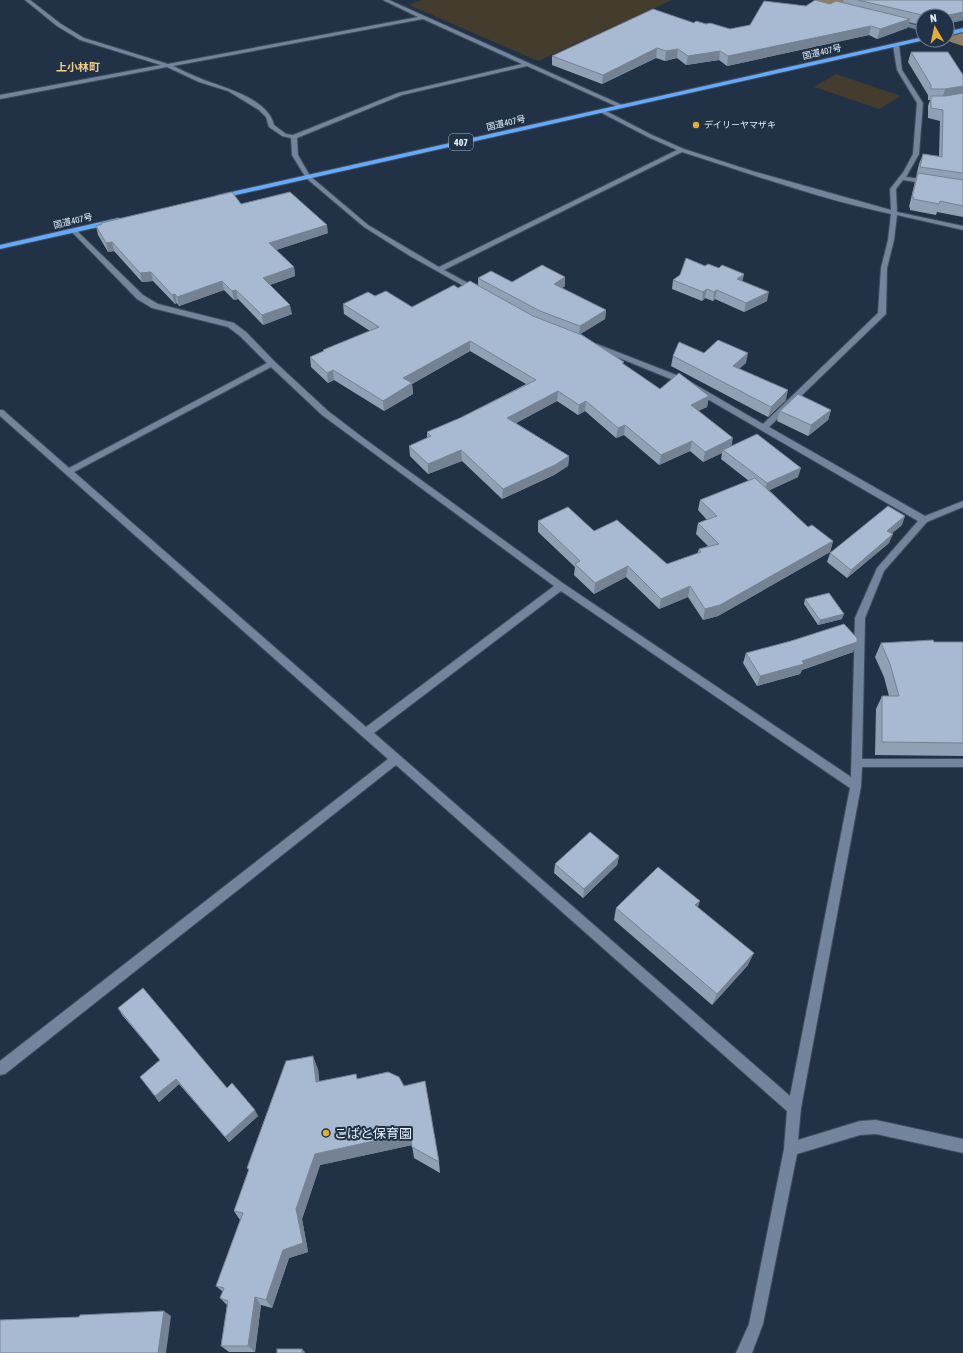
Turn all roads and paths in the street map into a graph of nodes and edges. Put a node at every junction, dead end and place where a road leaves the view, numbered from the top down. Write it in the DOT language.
graph roads {
  1 [pos="27,0"];
  2 [pos="386,0"];
  3 [pos="424,16"];
  4 [pos="892,21"];
  5 [pos="915,27"];
  6 [pos="915,41"];
  7 [pos="896,45"];
  8 [pos="528,64"];
  9 [pos="167,65"];
  10 [pos="0,97"];
  11 [pos="920,103"];
  12 [pos="927,103"];
  13 [pos="620,106"];
  14 [pos="602,111"];
  15 [pos="294,137"];
  16 [pos="682,150"];
  17 [pos="308,177"];
  18 [pos="902,178"];
  19 [pos="932,183"];
  20 [pos="212,199"];
  21 [pos="894,213"];
  22 [pos="127,218"];
  23 [pos="963,228"];
  24 [pos="73,230"];
  25 [pos="0,247"];
  26 [pos="439,270"];
  27 [pos="481,293"];
  28 [pos="584,342"];
  29 [pos="272,364"];
  30 [pos="0,412"];
  31 [pos="765,427"];
  32 [pos="67,472"];
  33 [pos="963,504"];
  34 [pos="924,520"];
  35 [pos="561,586"];
  36 [pos="366,733"];
  37 [pos="396,759"];
  38 [pos="856,763"];
  39 [pos="963,763"];
  40 [pos="856,786"];
  41 [pos="0,1069"];
  42 [pos="794,1108"];
  43 [pos="963,1146"];
  44 [pos="791,1149"];
  45 [pos="744,1353"];
  1 -- 9 [label="street"];
  2 -- 3 [label="street"];
  3 -- 8 [label="street"];
  3 -- 9 [label="street"];
  4 -- 5 [label="street"];
  6 -- 7 [label="highway, 国道407号 / 407"];
  7 -- 11 [label="street"];
  7 -- 13 [label="highway, 国道407号 / 407"];
  8 -- 13 [label="street"];
  8 -- 15 [label="street"];
  9 -- 10 [label="street"];
  9 -- 15 [label="street"];
  11 -- 12 [label="street"];
  11 -- 18 [label="street"];
  13 -- 14 [label="highway, 国道407号 / 407"];
  14 -- 16 [label="street"];
  14 -- 17 [label="highway, 国道407号 / 407"];
  15 -- 17 [label="street"];
  16 -- 21 [label="street"];
  16 -- 26 [label="street"];
  17 -- 20 [label="highway, 国道407号 / 407"];
  17 -- 26 [label="street"];
  18 -- 19 [label="street"];
  18 -- 21 [label="street"];
  21 -- 23 [label="street"];
  21 -- 31 [label="street"];
  22 -- 24 [label="highway, 国道407号"];
  24 -- 25 [label="highway, 国道407号"];
  24 -- 29 [label="street"];
  26 -- 27 [label="street"];
  28 -- 31 [label="street"];
  29 -- 32 [label="street"];
  29 -- 35 [label="street"];
  30 -- 32 [label="street"];
  31 -- 34 [label="street"];
  32 -- 36 [label="street"];
  33 -- 34 [label="street"];
  34 -- 38 [label="street"];
  35 -- 36 [label="street"];
  35 -- 40 [label="street"];
  36 -- 37 [label="street"];
  37 -- 41 [label="street"];
  37 -- 42 [label="street"];
  38 -- 39 [label="street"];
  38 -- 40 [label="street"];
  40 -- 42 [label="street"];
  42 -- 44 [label="street"];
  43 -- 44 [label="street"];
  44 -- 45 [label="street"];
}
